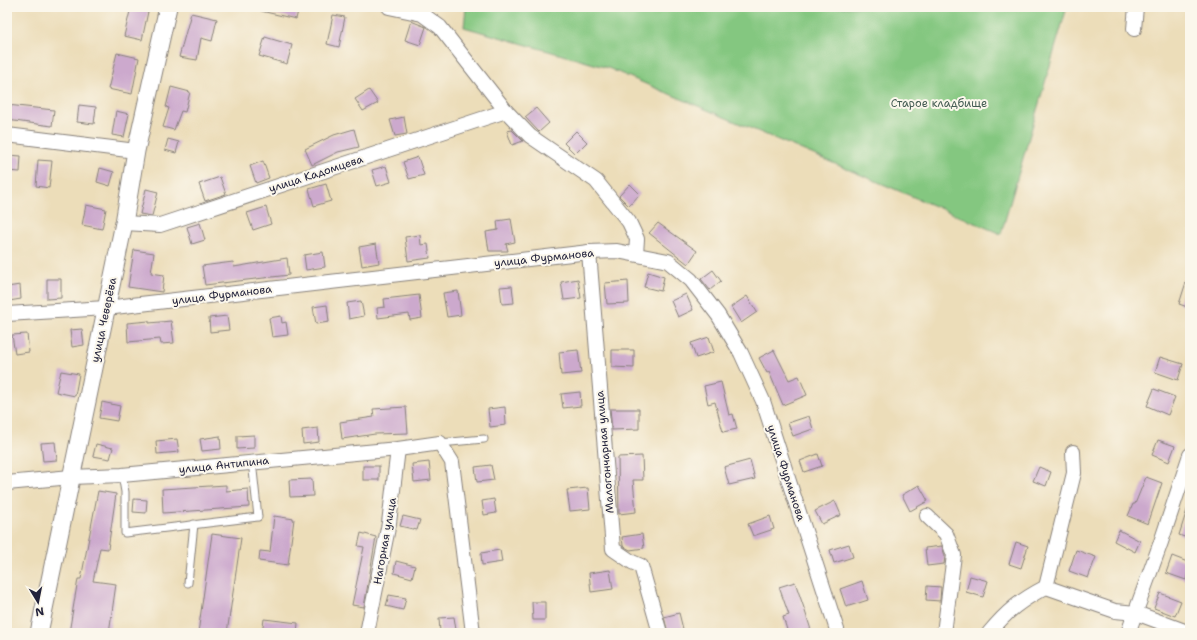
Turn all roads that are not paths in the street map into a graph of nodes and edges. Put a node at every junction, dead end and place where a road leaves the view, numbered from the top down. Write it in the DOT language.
graph roads {
  1 [pos="168,7"];
  2 [pos="389,7"];
  3 [pos="1136,7"];
  4 [pos="1134,30"];
  5 [pos="506,111"];
  6 [pos="7,136"];
  7 [pos="136,151"];
  8 [pos="124,223"];
  9 [pos="589,252"];
  10 [pos="636,254"];
  11 [pos="106,308"];
  12 [pos="7,314"];
  13 [pos="484,439"];
  14 [pos="440,443"];
  15 [pos="398,449"];
  16 [pos="1073,452"];
  17 [pos="1190,455"];
  18 [pos="252,462"];
  19 [pos="122,475"];
  20 [pos="71,477"];
  21 [pos="7,483"];
  22 [pos="927,516"];
  23 [pos="194,524"];
  24 [pos="188,583"];
  25 [pos="1046,588"];
  26 [pos="1136,614"];
  27 [pos="39,633"];
  28 [pos="367,633"];
  29 [pos="473,633"];
  30 [pos="660,633"];
  31 [pos="838,633"];
  32 [pos="944,633"];
  33 [pos="989,633"];
  34 [pos="1128,633"];
  35 [pos="1190,633"];
  1 -- 7 [label="street, улица Чеверёва"];
  2 -- 5 [label="street"];
  3 -- 4 [label="street"];
  5 -- 8 [label="street, улица Кадомцева"];
  5 -- 10 [label="street"];
  6 -- 7 [label="street"];
  7 -- 8 [label="street, улица Чеверёва"];
  8 -- 11 [label="street, улица Чеверёва"];
  9 -- 10 [label="street, улица Фурманова"];
  9 -- 11 [label="street, улица Фурманова"];
  9 -- 30 [label="street, Малогончарная улица"];
  10 -- 31 [label="street, улица Фурманова"];
  11 -- 12 [label="street, улица Фурманова"];
  11 -- 20 [label="street, улица Чеверёва"];
  13 -- 14 [label="lane, улица Антипина"];
  14 -- 15 [label="street, улица Антипина"];
  14 -- 29 [label="street"];
  15 -- 18 [label="street, улица Антипина"];
  15 -- 28 [label="street, Нагорная улица"];
  16 -- 25 [label="street"];
  17 -- 26 [label="street"];
  18 -- 19 [label="street, улица Антипина"];
  18 -- 23 [label="lane"];
  19 -- 20 [label="street, улица Антипина"];
  19 -- 23 [label="lane"];
  20 -- 21 [label="street, улица Антипина"];
  20 -- 27 [label="street, улица Чеверёва"];
  22 -- 32 [label="street"];
  23 -- 24 [label="lane"];
  25 -- 26 [label="street"];
  25 -- 33 [label="street"];
  26 -- 34 [label="street"];
  26 -- 35 [label="street"];
}
